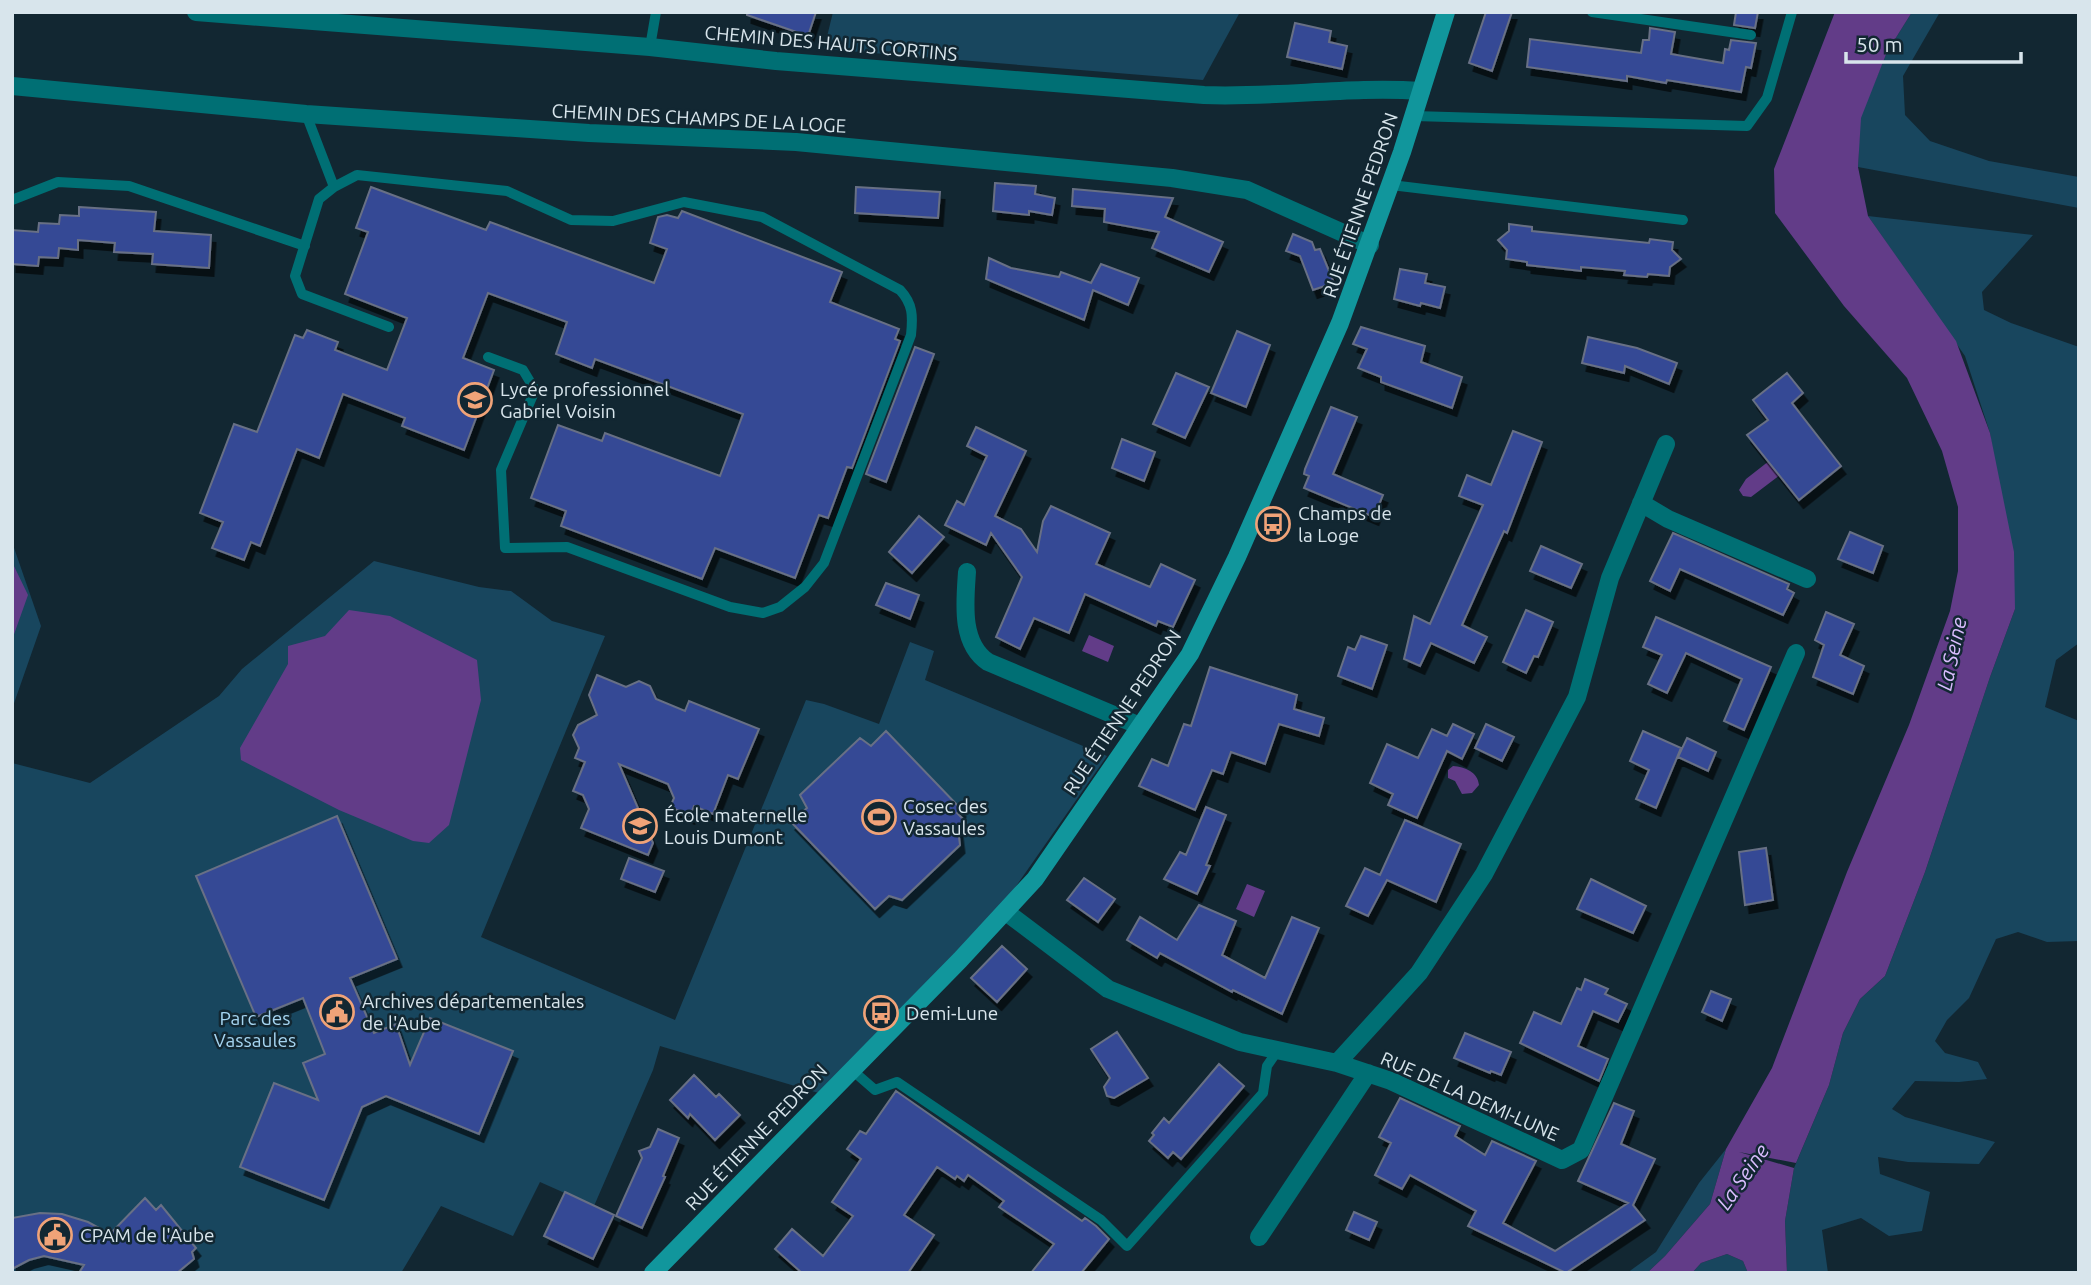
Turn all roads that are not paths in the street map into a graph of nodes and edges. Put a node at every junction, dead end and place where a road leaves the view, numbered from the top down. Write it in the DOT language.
graph roads {
  1 [pos="197,12"];
  2 [pos="656,12"];
  3 [pos="1446,12"];
  4 [pos="1592,12"];
  5 [pos="1792,12"];
  6 [pos="296,16"];
  7 [pos="1751,34"];
  8 [pos="650,47"];
  9 [pos="12,86"];
  10 [pos="1421,91"];
  11 [pos="306,114"];
  12 [pos="1413,116"];
  13 [pos="1391,185"];
  14 [pos="334,187"];
  15 [pos="12,200"];
  16 [pos="1684,220"];
  17 [pos="305,246"];
  18 [pos="1370,246"];
  19 [pos="389,327"];
  20 [pos="488,357"];
  21 [pos="1666,444"];
  22 [pos="1642,503"];
  23 [pos="967,572"];
  24 [pos="1807,579"];
  25 [pos="1796,653"];
  26 [pos="1140,726"];
  27 [pos="1006,912"];
  28 [pos="1278,1050"];
  29 [pos="1337,1063"];
  30 [pos="852,1070"];
  31 [pos="1368,1073"];
  32 [pos="1259,1237"];
  33 [pos="653,1273"];
  1 -- 6 [label="street, CHEMIN DES HAUTS CORTINS"];
  2 -- 8 [label="lane"];
  3 -- 10 [label="street, RUE ÉTIENNE PEDRON"];
  4 -- 7 [label="lane"];
  5 -- 12 [label="lane"];
  6 -- 8 [label="street, CHEMIN DES HAUTS CORTINS"];
  8 -- 10 [label="street, CHEMIN DES HAUTS CORTINS"];
  9 -- 11 [label="street, CHEMIN DES CHAMPS DE LA LOGE"];
  10 -- 12 [label="street, RUE ÉTIENNE PEDRON"];
  11 -- 14 [label="lane"];
  11 -- 18 [label="street, CHEMIN DES CHAMPS DE LA LOGE"];
  12 -- 13 [label="street, RUE ÉTIENNE PEDRON"];
  13 -- 16 [label="lane"];
  13 -- 18 [label="street, RUE ÉTIENNE PEDRON"];
  14 -- 17 [label="lane"];
  14 -- 20 [label="lane"];
  15 -- 17 [label="lane"];
  17 -- 19 [label="lane"];
  18 -- 26 [label="street, RUE ÉTIENNE PEDRON"];
  21 -- 22 [label="street"];
  22 -- 24 [label="street"];
  22 -- 29 [label="street"];
  23 -- 26 [label="street"];
  25 -- 31 [label="street, RUE DE LA DEMI-LUNE"];
  26 -- 27 [label="street, RUE ÉTIENNE PEDRON"];
  27 -- 28 [label="street, RUE DE LA DEMI-LUNE"];
  27 -- 30 [label="street, RUE ÉTIENNE PEDRON"];
  28 -- 29 [label="street, RUE DE LA DEMI-LUNE"];
  28 -- 30 [label="lane"];
  29 -- 31 [label="street, RUE DE LA DEMI-LUNE"];
  30 -- 33 [label="street, RUE ÉTIENNE PEDRON"];
  31 -- 32 [label="street"];
}
